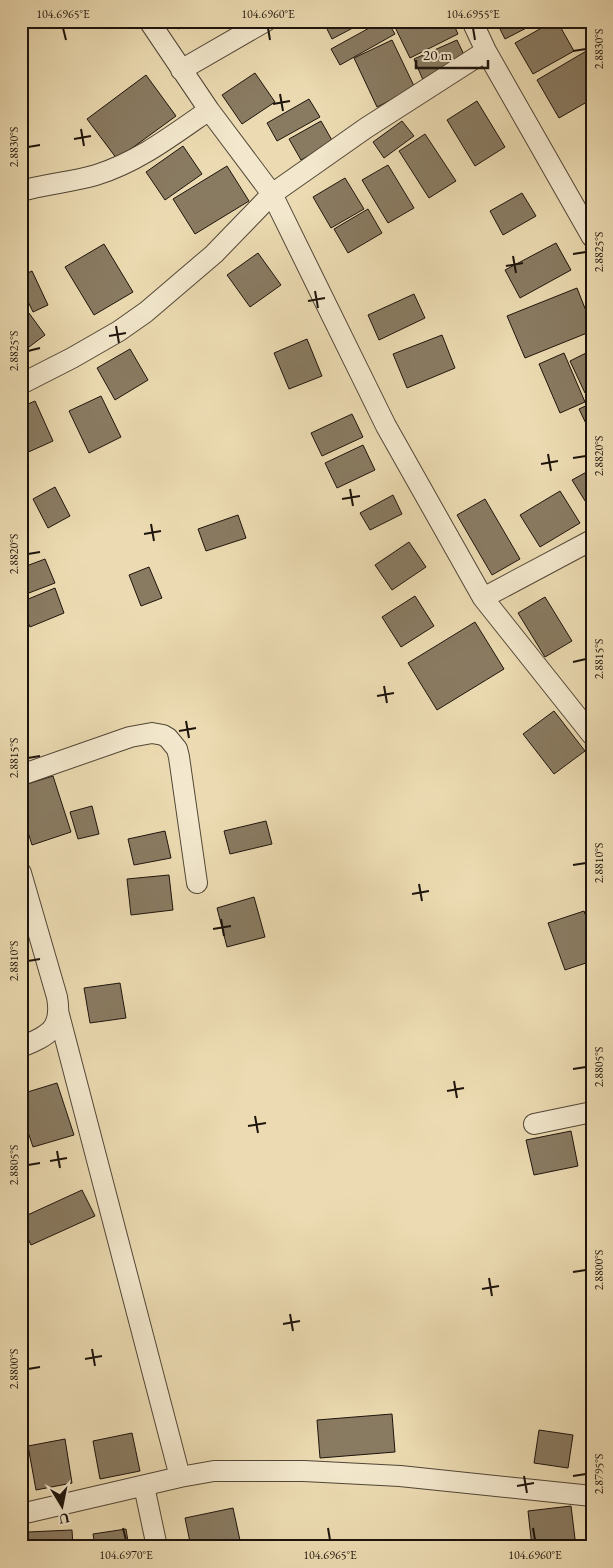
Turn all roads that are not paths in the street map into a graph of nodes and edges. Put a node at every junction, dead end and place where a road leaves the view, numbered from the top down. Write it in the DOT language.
graph roads {
  1 [pos="149,21"];
  2 [pos="266,21"];
  3 [pos="472,21"];
  4 [pos="486,50"];
  5 [pos="182,70"];
  6 [pos="209,110"];
  7 [pos="21,191"];
  8 [pos="272,194"];
  9 [pos="592,237"];
  10 [pos="21,384"];
  11 [pos="592,540"];
  12 [pos="483,598"];
  13 [pos="592,735"];
  14 [pos="21,775"];
  15 [pos="21,873"];
  16 [pos="197,883"];
  17 [pos="58,1011"];
  18 [pos="21,1047"];
  19 [pos="592,1112"];
  20 [pos="534,1124"];
  21 [pos="180,1477"];
  22 [pos="144,1486"];
  23 [pos="592,1496"];
  24 [pos="21,1514"];
  25 [pos="157,1547"];
  1 -- 5 [label="street"];
  2 -- 5 [label="street"];
  3 -- 4 [label="street"];
  4 -- 8 [label="street"];
  4 -- 9 [label="street"];
  5 -- 6 [label="street"];
  6 -- 7 [label="street"];
  6 -- 8 [label="street"];
  8 -- 10 [label="street"];
  8 -- 12 [label="street"];
  11 -- 12 [label="street"];
  12 -- 13 [label="street"];
  14 -- 16 [label="street"];
  15 -- 17 [label="street"];
  17 -- 18 [label="street"];
  17 -- 21 [label="street"];
  19 -- 20 [label="street"];
  21 -- 22 [label="street"];
  21 -- 23 [label="street"];
  22 -- 24 [label="street"];
  22 -- 25 [label="street"];
}
